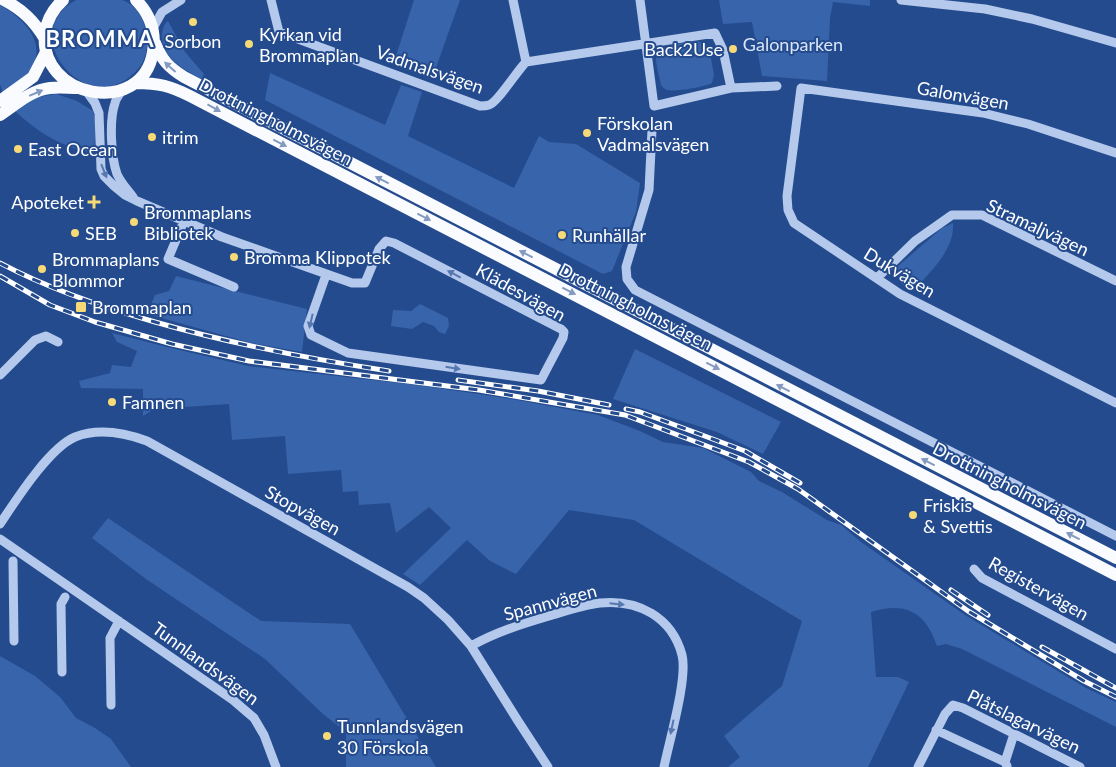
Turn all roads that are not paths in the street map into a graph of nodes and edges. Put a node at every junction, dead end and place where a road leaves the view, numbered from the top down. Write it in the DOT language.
graph roads {
  1 [pos="4,0"];
  2 [pos="63,0"];
  3 [pos="136,0"];
  4 [pos="181,0"];
  5 [pos="271,0"];
  6 [pos="513,0"];
  7 [pos="640,0"];
  8 [pos="901,0"];
  9 [pos="153,28"];
  10 [pos="1116,42"];
  11 [pos="154,43"];
  12 [pos="646,43"];
  13 [pos="46,45"];
  14 [pos="526,62"];
  15 [pos="136,83"];
  16 [pos="777,86"];
  17 [pos="731,88"];
  18 [pos="801,88"];
  19 [pos="123,89"];
  20 [pos="82,90"];
  21 [pos="0,101"];
  22 [pos="0,115"];
  23 [pos="652,130"];
  24 [pos="1116,153"];
  25 [pos="136,201"];
  26 [pos="184,221"];
  27 [pos="326,275"];
  28 [pos="877,278"];
  29 [pos="1116,281"];
  30 [pos="234,287"];
  31 [pos="58,342"];
  32 [pos="0,375"];
  33 [pos="1116,403"];
  34 [pos="0,524"];
  35 [pos="1116,536"];
  36 [pos="0,539"];
  37 [pos="1116,558"];
  38 [pos="13,561"];
  39 [pos="974,569"];
  40 [pos="1116,575"];
  41 [pos="65,596"];
  42 [pos="119,621"];
  43 [pos="14,641"];
  44 [pos="472,646"];
  45 [pos="1116,649"];
  46 [pos="62,672"];
  47 [pos="111,705"];
  48 [pos="936,730"];
  49 [pos="1014,734"];
  50 [pos="1007,764"];
  51 [pos="276,767"];
  52 [pos="548,767"];
  53 [pos="664,767"];
  54 [pos="918,767"];
  55 [pos="1080,767"];
  1 -- 13 [label="main road"];
  2 -- 13 [label="main road"];
  3 -- 9 [label="main road"];
  4 -- 9 [label="street"];
  5 -- 14 [label="street, Vadmalsvägen"];
  6 -- 14 [label="street"];
  7 -- 12 [label="street"];
  8 -- 10 [label="street"];
  9 -- 11 [label="main road"];
  11 -- 15 [label="main road"];
  37 -- 11 [label="main road, Drottningholmsvägen, one-way"];
  12 -- 14 [label="street"];
  12 -- 17 [label="street"];
  12 -- 17 [label="street"];
  13 -- 20 [label="main road"];
  13 -- 21 [label="main road"];
  15 -- 19 [label="main road"];
  15 -- 40 [label="main road, Drottningholmsvägen, one-way"];
  16 -- 17 [label="street"];
  18 -- 24 [label="street, Galonvägen"];
  18 -- 28 [label="street, Dukvägen"];
  19 -- 20 [label="main road"];
  19 -- 25 [label="street"];
  22 -- 20 [label="main road, one-way"];
  20 -- 25 [label="street, Klädesvägen, one-way"];
  23 -- 35 [label="street, Drottningholmsvägen"];
  25 -- 26 [label="street, Klädesvägen"];
  26 -- 27 [label="street, Klädesvägen"];
  26 -- 30 [label="street"];
  27 -- 27 [label="street, Klädesvägen, one-way"];
  28 -- 29 [label="street, Stramaljvägen"];
  28 -- 33 [label="street, Dukvägen"];
  31 -- 32 [label="street"];
  34 -- 44 [label="street, Stopvägen"];
  36 -- 42 [label="street, Tunnlandsvägen"];
  38 -- 43 [label="street"];
  39 -- 45 [label="street, Registervägen"];
  41 -- 46 [label="street"];
  42 -- 47 [label="street"];
  42 -- 51 [label="street, Tunnlandsvägen"];
  44 -- 52 [label="street, Stopvägen"];
  44 -- 53 [label="street, Spannvägen, one-way"];
  48 -- 49 [label="street, Plåtslagarvägen"];
  48 -- 50 [label="street"];
  48 -- 54 [label="street"];
  49 -- 50 [label="street"];
  49 -- 55 [label="street, Plåtslagarvägen"];
}
